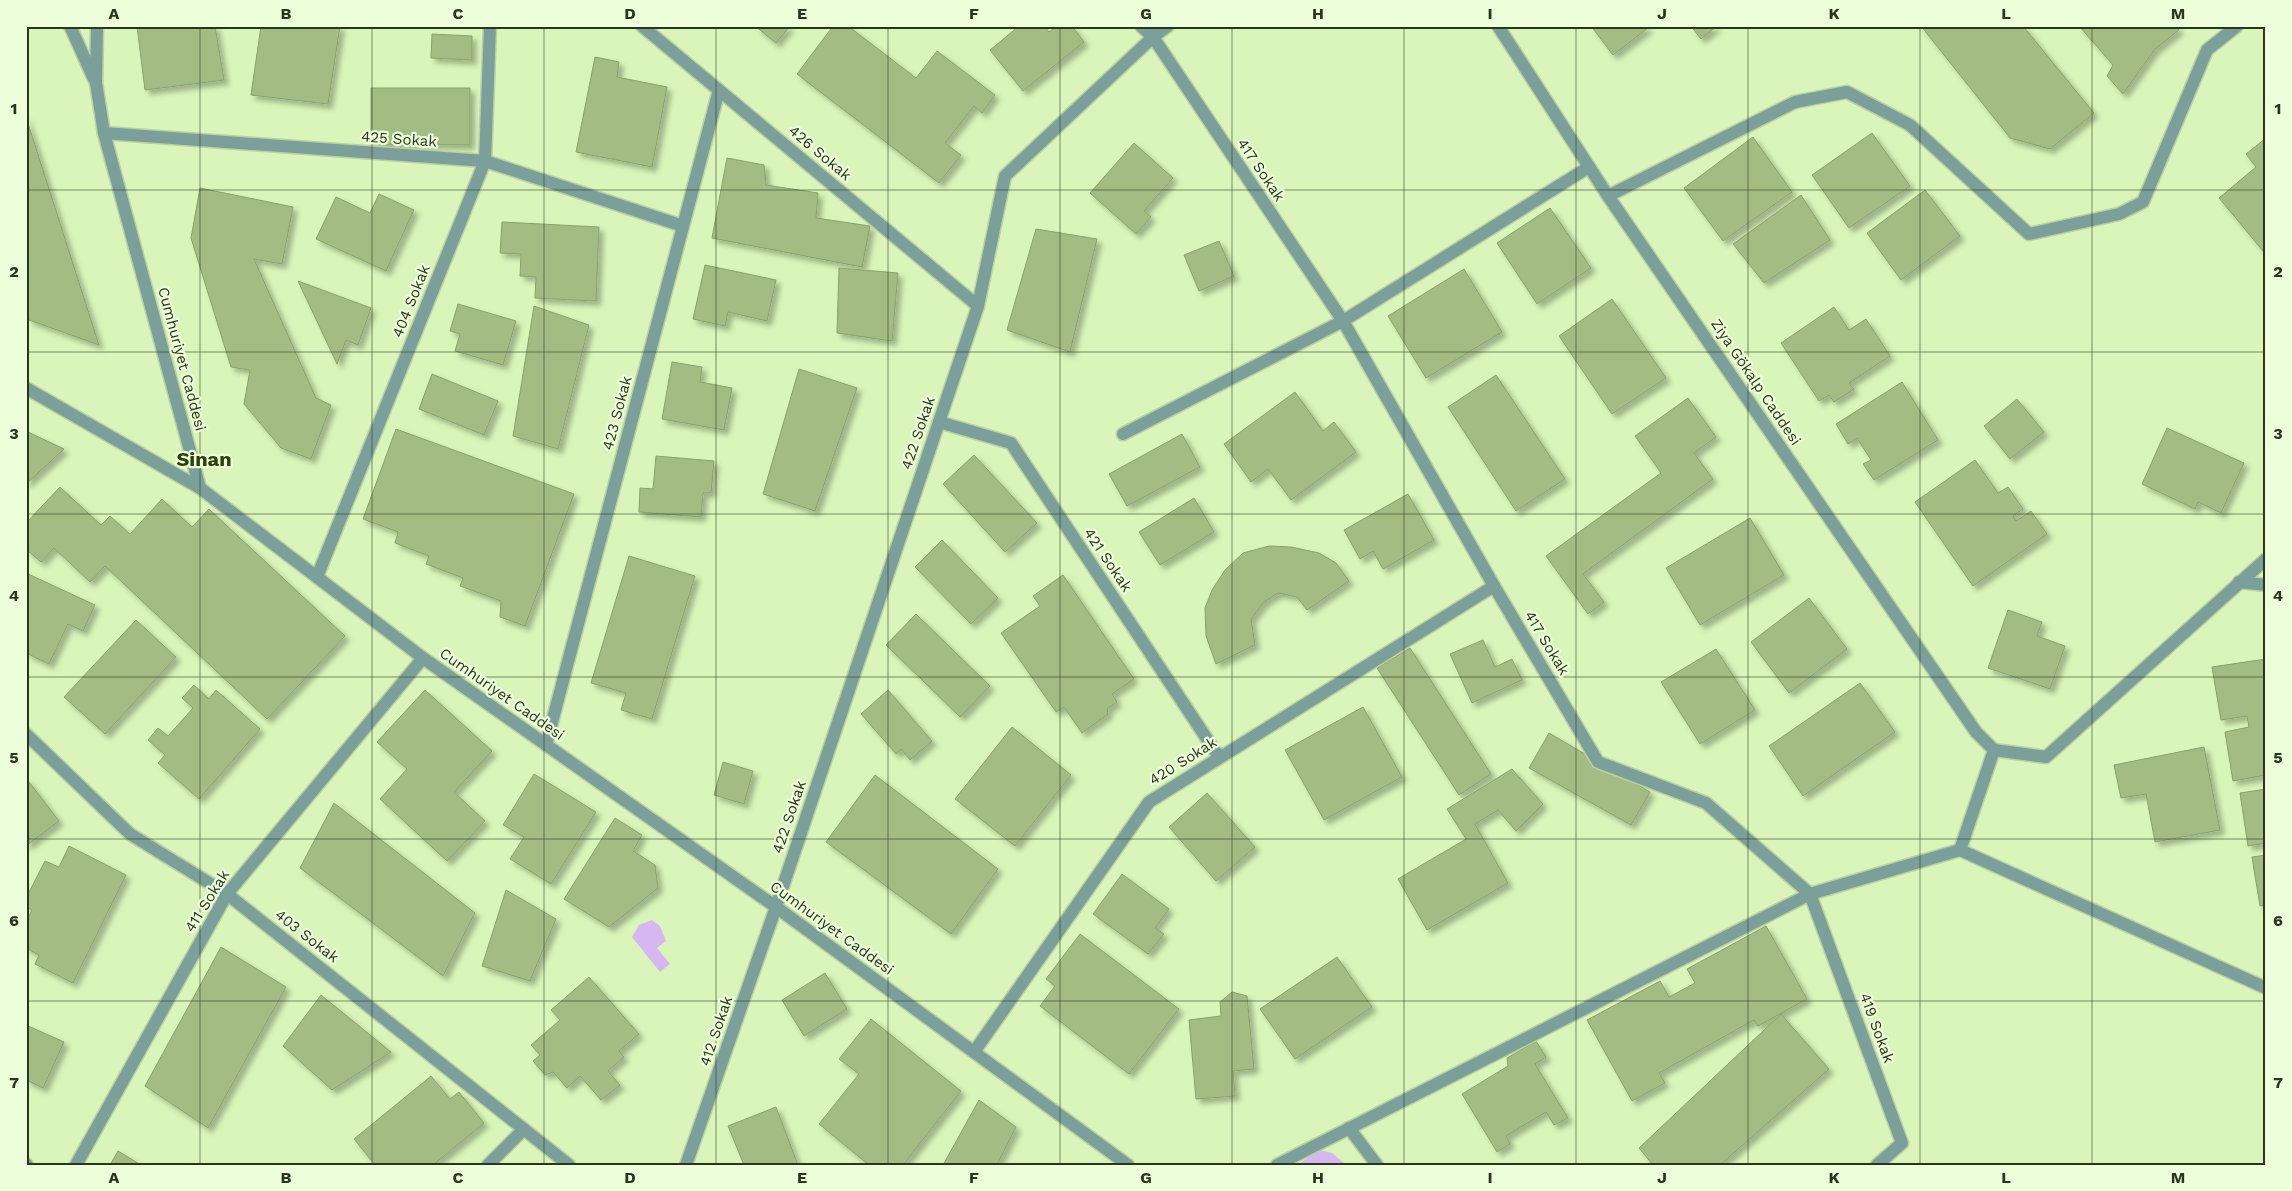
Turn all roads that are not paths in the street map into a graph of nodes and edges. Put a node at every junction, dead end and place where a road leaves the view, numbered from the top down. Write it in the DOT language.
graph roads {
  1 [pos="70,26"];
  2 [pos="97,26"];
  3 [pos="490,26"];
  4 [pos="642,26"];
  5 [pos="1141,26"];
  6 [pos="1168,26"];
  7 [pos="1498,26"];
  8 [pos="2237,26"];
  9 [pos="1153,37"];
  10 [pos="96,83"];
  11 [pos="719,90"];
  12 [pos="104,133"];
  13 [pos="485,161"];
  14 [pos="1589,167"];
  15 [pos="1608,196"];
  16 [pos="683,226"];
  17 [pos="978,306"];
  18 [pos="1343,321"];
  19 [pos="26,388"];
  20 [pos="939,422"];
  21 [pos="1123,434"];
  22 [pos="200,488"];
  23 [pos="2266,558"];
  24 [pos="316,577"];
  25 [pos="2239,582"];
  26 [pos="2266,585"];
  27 [pos="1494,586"];
  28 [pos="423,658"];
  29 [pos="26,734"];
  30 [pos="546,745"];
  31 [pos="1994,750"];
  32 [pos="1219,758"];
  33 [pos="1960,850"];
  34 [pos="227,894"];
  35 [pos="1810,894"];
  36 [pos="776,907"];
  37 [pos="2266,988"];
  38 [pos="974,1052"];
  39 [pos="1349,1128"];
  40 [pos="524,1129"];
  41 [pos="76,1165"];
  42 [pos="488,1165"];
  43 [pos="569,1165"];
  44 [pos="686,1165"];
  45 [pos="1128,1165"];
  46 [pos="1277,1165"];
  47 [pos="1377,1165"];
  48 [pos="1877,1165"];
  1 -- 10 [label="street"];
  2 -- 10 [label="street"];
  3 -- 13 [label="street, 404 Sokak"];
  4 -- 11 [label="street, 426 Sokak"];
  5 -- 9 [label="street, 417 Sokak"];
  6 -- 9 [label="street, 422 Sokak"];
  7 -- 14 [label="street, Ziya Gökalp Caddesi"];
  8 -- 15 [label="street"];
  9 -- 17 [label="street, 422 Sokak"];
  9 -- 18 [label="street, 417 Sokak"];
  10 -- 12 [label="street, Cumhuriyet Caddesi"];
  11 -- 16 [label="street, 423 Sokak"];
  11 -- 17 [label="street, 426 Sokak"];
  12 -- 13 [label="street, 425 Sokak"];
  12 -- 22 [label="street, Cumhuriyet Caddesi"];
  13 -- 16 [label="street, 425 Sokak"];
  13 -- 24 [label="street, 404 Sokak"];
  14 -- 15 [label="street, Ziya Gökalp Caddesi"];
  14 -- 18 [label="street"];
  15 -- 31 [label="street, Ziya Gökalp Caddesi"];
  16 -- 30 [label="street, 423 Sokak"];
  17 -- 20 [label="street, 422 Sokak"];
  18 -- 21 [label="street"];
  18 -- 27 [label="street, 417 Sokak"];
  19 -- 22 [label="street"];
  20 -- 32 [label="street, 421 Sokak"];
  20 -- 36 [label="street, 422 Sokak"];
  22 -- 24 [label="street, Cumhuriyet Caddesi"];
  23 -- 25 [label="street"];
  24 -- 28 [label="street, Cumhuriyet Caddesi"];
  25 -- 26 [label="street"];
  25 -- 31 [label="street"];
  27 -- 32 [label="street, 420 Sokak"];
  27 -- 35 [label="street, 417 Sokak"];
  28 -- 30 [label="street, Cumhuriyet Caddesi"];
  28 -- 34 [label="street, 411 Sokak"];
  29 -- 34 [label="street, 403 Sokak"];
  30 -- 36 [label="street, Cumhuriyet Caddesi"];
  31 -- 33 [label="street"];
  32 -- 38 [label="street, 420 Sokak"];
  33 -- 35 [label="street"];
  33 -- 37 [label="street"];
  34 -- 40 [label="street, 403 Sokak"];
  34 -- 41 [label="street, 411 Sokak"];
  35 -- 39 [label="street"];
  35 -- 48 [label="street, 419 Sokak"];
  36 -- 38 [label="street, Cumhuriyet Caddesi"];
  36 -- 44 [label="street, 412 Sokak"];
  38 -- 45 [label="street, Cumhuriyet Caddesi"];
  39 -- 46 [label="street"];
  39 -- 47 [label="street"];
  40 -- 42 [label="street"];
  40 -- 43 [label="street, 403 Sokak"];
}
